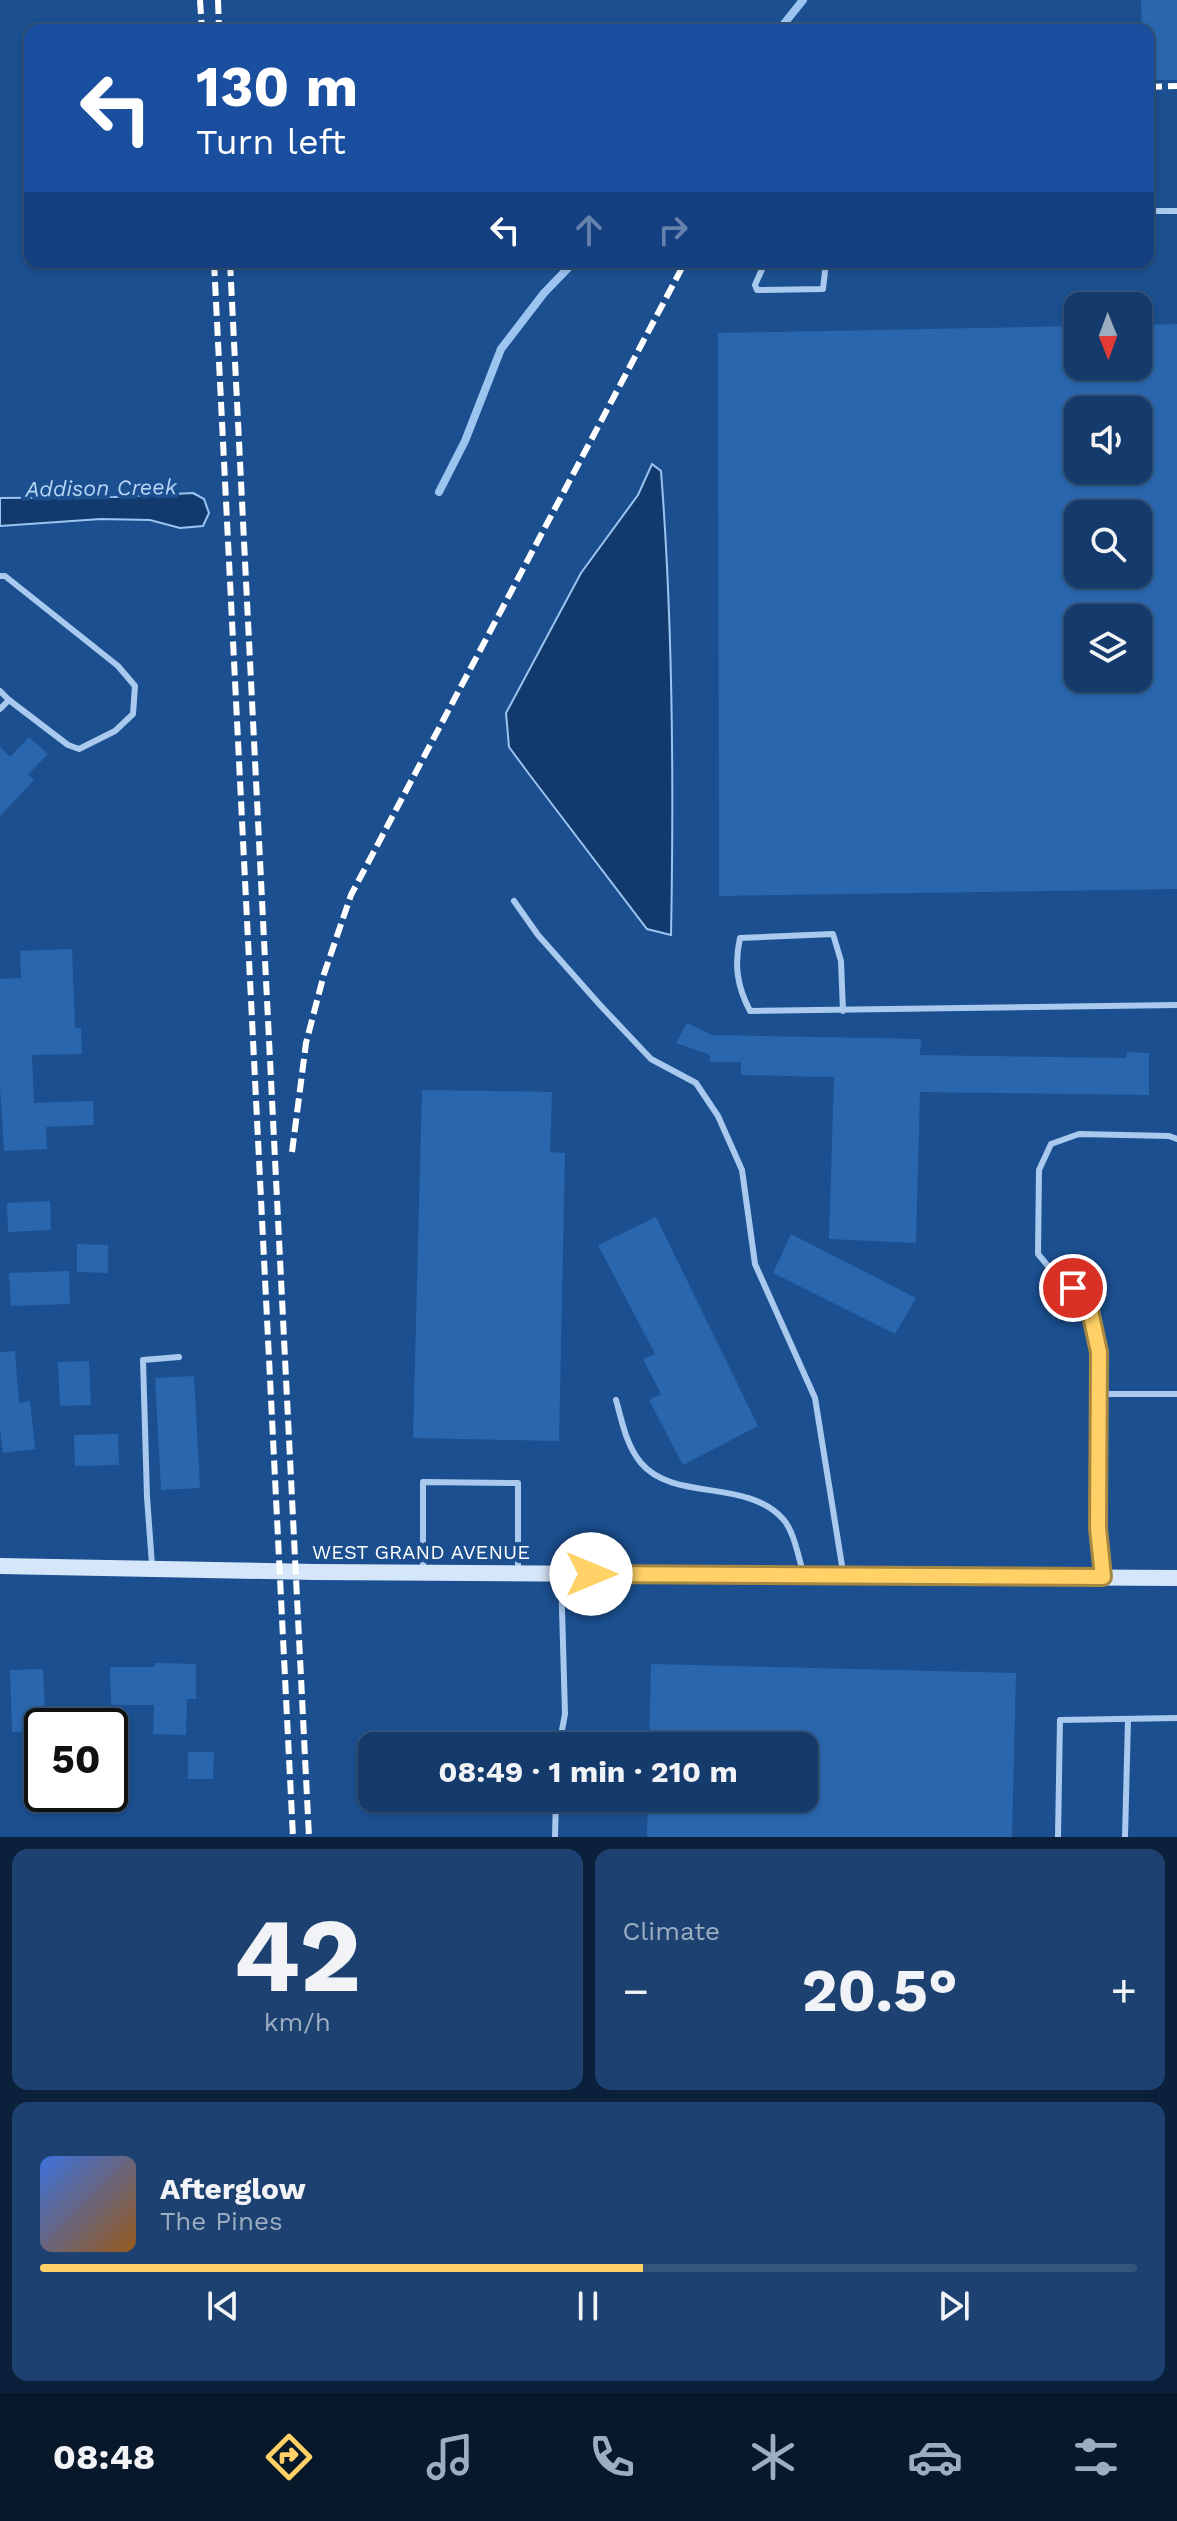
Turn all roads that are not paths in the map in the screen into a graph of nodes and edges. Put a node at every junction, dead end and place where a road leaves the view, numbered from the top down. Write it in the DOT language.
graph roads {
  1 [pos="1154,211"];
  2 [pos="1177,211"];
  3 [pos="763,268"];
  4 [pos="825,268"];
  5 [pos="0,576"];
  6 [pos="0,691"];
  7 [pos="9,700"];
  8 [pos="0,709"];
  9 [pos="514,901"];
  10 [pos="1177,1005"];
  11 [pos="843,1011"];
  12 [pos="1177,1139"];
  13 [pos="179,1357"];
  14 [pos="1100,1394"];
  15 [pos="1177,1394"];
  16 [pos="616,1400"];
  17 [pos="0,1566"];
  18 [pos="152,1569"];
  19 [pos="423,1572"];
  20 [pos="518,1573"];
  21 [pos="561,1573"];
  22 [pos="804,1575"];
  23 [pos="844,1576"];
  24 [pos="1103,1577"];
  25 [pos="1177,1578"];
  26 [pos="1177,1718"];
  27 [pos="1128,1720"];
  28 [pos="562,1732"];
  29 [pos="556,1812"];
  30 [pos="555,1837"];
  31 [pos="1058,1837"];
  32 [pos="1125,1837"];
  1 -- 2 [label="lane"];
  3 -- 4 [label="lane"];
  5 -- 7 [label="lane"];
  6 -- 7 [label="lane"];
  7 -- 8 [label="lane"];
  9 -- 23 [label="lane"];
  10 -- 11 [label="lane"];
  11 -- 11 [label="lane"];
  12 -- 14 [label="lane"];
  13 -- 18 [label="lane"];
  14 -- 15 [label="lane"];
  14 -- 24 [label="lane"];
  16 -- 22 [label="lane"];
  17 -- 18 [label="main road, WEST GRAND AVENUE"];
  18 -- 19 [label="main road, WEST GRAND AVENUE"];
  19 -- 20 [label="main road, WEST GRAND AVENUE"];
  19 -- 20 [label="lane"];
  20 -- 21 [label="main road, WEST GRAND AVENUE"];
  21 -- 22 [label="main road, WEST GRAND AVENUE"];
  21 -- 28 [label="lane"];
  22 -- 23 [label="main road, WEST GRAND AVENUE"];
  23 -- 24 [label="main road, WEST GRAND AVENUE"];
  24 -- 25 [label="main road, WEST GRAND AVENUE"];
  26 -- 27 [label="lane"];
  27 -- 31 [label="lane"];
  27 -- 32 [label="lane"];
  29 -- 30 [label="lane"];
}
